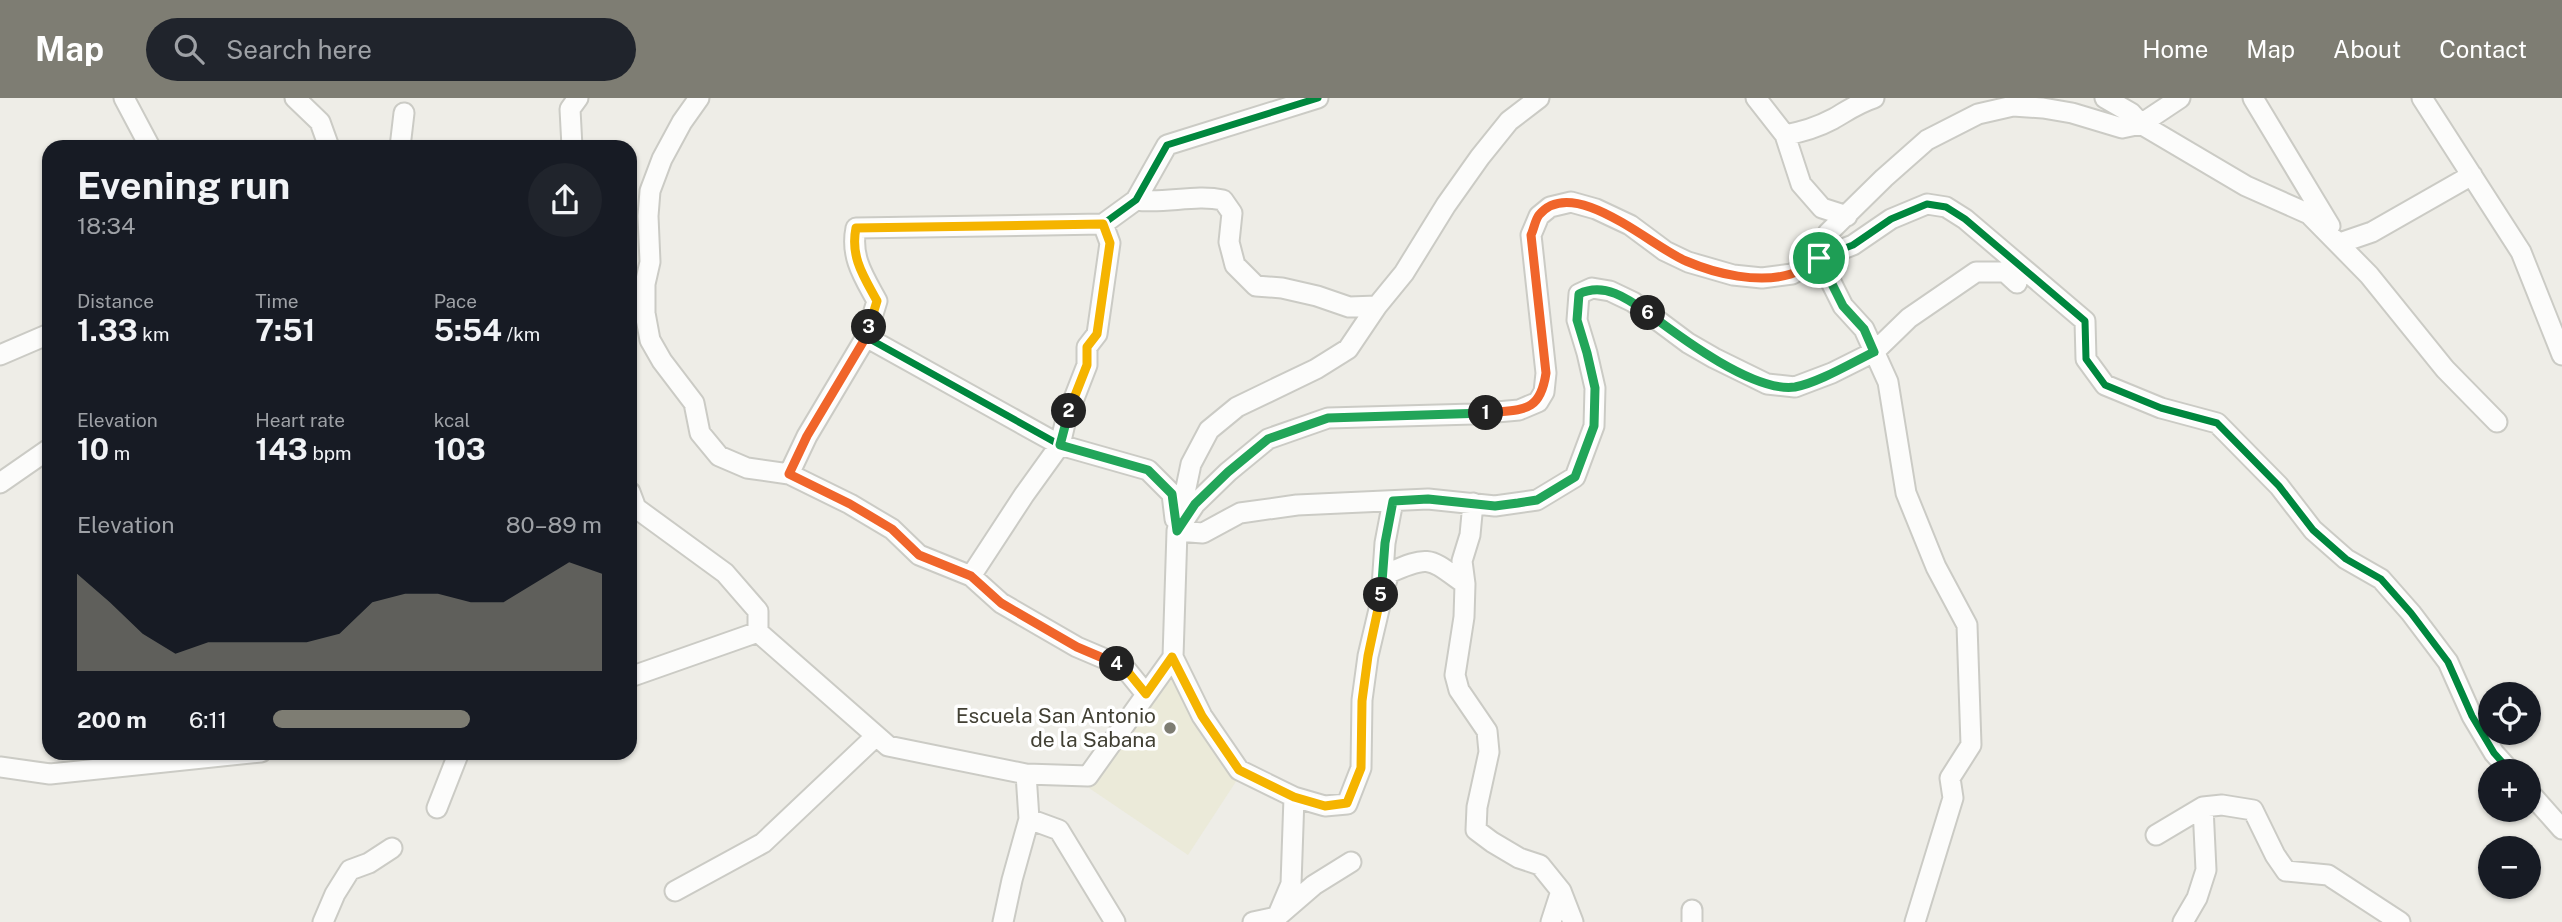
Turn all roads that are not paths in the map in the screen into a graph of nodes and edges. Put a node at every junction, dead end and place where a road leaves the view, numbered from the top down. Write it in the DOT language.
graph roads {
  1 [pos="124,98"];
  2 [pos="295,98"];
  3 [pos="578,98"];
  4 [pos="1318,98"];
  5 [pos="1539,98"];
  6 [pos="1756,98"];
  7 [pos="1874,98"];
  8 [pos="2105,98"];
  9 [pos="2180,98"];
  10 [pos="2253,98"];
  11 [pos="2422,98"];
  12 [pos="702,99"];
  13 [pos="404,113"];
  14 [pos="2141,124"];
  15 [pos="1785,135"];
  16 [pos="146,140"];
  17 [pos="326,140"];
  18 [pos="401,140"];
  19 [pos="572,140"];
  20 [pos="2472,175"];
  21 [pos="1136,200"];
  22 [pos="1847,216"];
  23 [pos="1103,224"];
  24 [pos="2340,243"];
  25 [pos="1819,258"];
  26 [pos="2017,283"];
  27 [pos="1377,306"];
  28 [pos="42,337"];
  29 [pos="866,337"];
  30 [pos="1874,352"];
  31 [pos="0,355"];
  32 [pos="2562,355"];
  33 [pos="2497,422"];
  34 [pos="1060,445"];
  35 [pos="42,454"];
  36 [pos="789,474"];
  37 [pos="0,483"];
  38 [pos="1393,501"];
  39 [pos="1473,503"];
  40 [pos="637,509"];
  41 [pos="1177,531"];
  42 [pos="971,576"];
  43 [pos="1465,584"];
  44 [pos="1381,601"];
  45 [pos="758,632"];
  46 [pos="1172,657"];
  47 [pos="637,675"];
  48 [pos="1146,694"];
  49 [pos="876,736"];
  50 [pos="2499,759"];
  51 [pos="184,760"];
  52 [pos="456,760"];
  53 [pos="1,771"];
  54 [pos="1026,774"];
  55 [pos="1294,797"];
  56 [pos="2541,805"];
  57 [pos="2203,807"];
  58 [pos="436,808"];
  59 [pos="1028,819"];
  60 [pos="2562,829"];
  61 [pos="2156,835"];
  62 [pos="392,848"];
  63 [pos="1351,862"];
  64 [pos="675,891"];
  65 [pos="1561,891"];
  66 [pos="1277,919"];
  67 [pos="323,922"];
  68 [pos="1003,922"];
  69 [pos="1115,922"];
  70 [pos="1254,922"];
  71 [pos="1551,922"];
  72 [pos="1573,922"];
  73 [pos="1915,922"];
  74 [pos="2183,922"];
  75 [pos="2400,922"];
  1 -- 16 [label="street"];
  2 -- 17 [label="street"];
  3 -- 19 [label="street"];
  4 -- 21 [label="street"];
  5 -- 27 [label="street"];
  6 -- 15 [label="street"];
  7 -- 15 [label="street"];
  8 -- 14 [label="street"];
  9 -- 14 [label="street"];
  10 -- 24 [label="street"];
  11 -- 20 [label="street"];
  12 -- 36 [label="street"];
  13 -- 18 [label="street"];
  14 -- 22 [label="street"];
  14 -- 24 [label="street"];
  15 -- 22 [label="street"];
  20 -- 24 [label="street"];
  20 -- 32 [label="street"];
  21 -- 23 [label="street"];
  21 -- 27 [label="street"];
  22 -- 25 [label="street"];
  23 -- 29 [label="street"];
  23 -- 34 [label="street"];
  24 -- 33 [label="street"];
  25 -- 30 [label="street"];
  25 -- 41 [label="street"];
  25 -- 50 [label="street"];
  26 -- 30 [label="street"];
  27 -- 41 [label="street"];
  28 -- 31 [label="street"];
  29 -- 34 [label="street"];
  29 -- 36 [label="street"];
  30 -- 39 [label="street"];
  30 -- 73 [label="street"];
  34 -- 41 [label="street"];
  34 -- 42 [label="street"];
  35 -- 37 [label="street"];
  36 -- 42 [label="street"];
  38 -- 39 [label="street"];
  38 -- 41 [label="street"];
  38 -- 44 [label="street"];
  39 -- 43 [label="street"];
  40 -- 45 [label="street"];
  41 -- 46 [label="street"];
  42 -- 48 [label="street"];
  43 -- 44 [label="street"];
  43 -- 65 [label="street"];
  44 -- 55 [label="street"];
  45 -- 47 [label="street"];
  45 -- 49 [label="street"];
  46 -- 48 [label="street"];
  46 -- 55 [label="street"];
  48 -- 54 [label="street"];
  49 -- 54 [label="street"];
  49 -- 64 [label="street"];
  51 -- 53 [label="street"];
  52 -- 58 [label="street"];
  54 -- 59 [label="street"];
  55 -- 66 [label="street"];
  56 -- 60 [label="street"];
  57 -- 61 [label="street"];
  57 -- 74 [label="street"];
  57 -- 75 [label="street"];
  59 -- 68 [label="street"];
  59 -- 69 [label="street"];
  62 -- 67 [label="street"];
  63 -- 66 [label="street"];
  65 -- 71 [label="street"];
  65 -- 72 [label="street"];
  66 -- 70 [label="street"];
}
